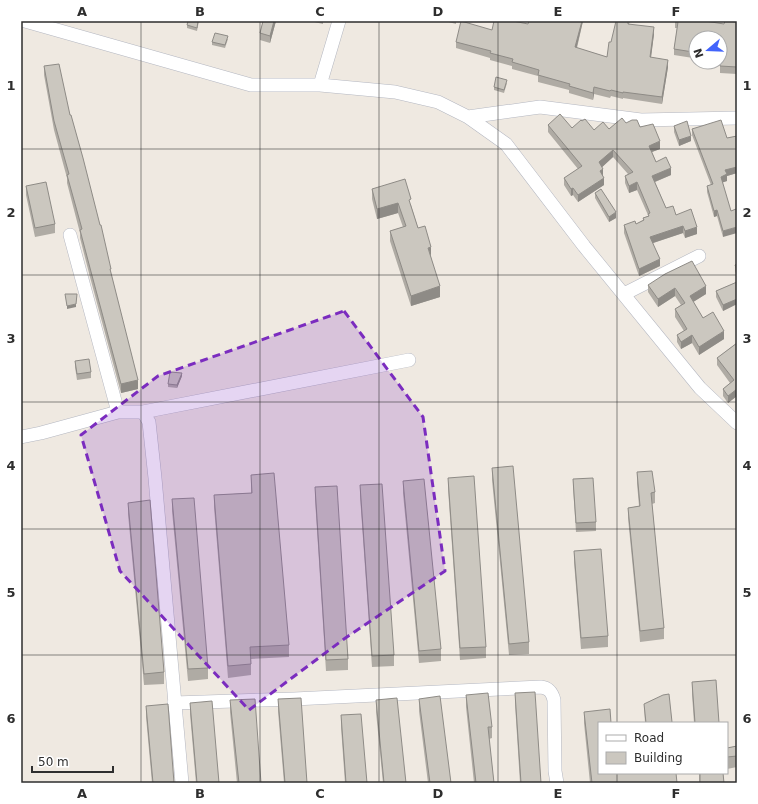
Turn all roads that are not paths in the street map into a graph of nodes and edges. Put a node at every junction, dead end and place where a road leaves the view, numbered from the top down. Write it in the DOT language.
graph roads {
  1 [pos="25,21"];
  2 [pos="339,21"];
  3 [pos="320,85"];
  4 [pos="468,117"];
  5 [pos="737,118"];
  6 [pos="70,235"];
  7 [pos="699,256"];
  8 [pos="624,294"];
  9 [pos="409,360"];
  10 [pos="118,412"];
  11 [pos="144,412"];
  12 [pos="737,423"];
  13 [pos="21,437"];
  14 [pos="174,703"];
  15 [pos="182,783"];
  16 [pos="557,783"];
  1 -- 3 [label="street"];
  2 -- 3 [label="street"];
  3 -- 4 [label="street"];
  4 -- 5 [label="street"];
  4 -- 8 [label="street"];
  6 -- 10 [label="street"];
  7 -- 8 [label="street"];
  8 -- 12 [label="street"];
  9 -- 11 [label="street"];
  10 -- 11 [label="street"];
  10 -- 13 [label="street"];
  11 -- 14 [label="street"];
  14 -- 15 [label="street"];
  14 -- 16 [label="street"];
}
